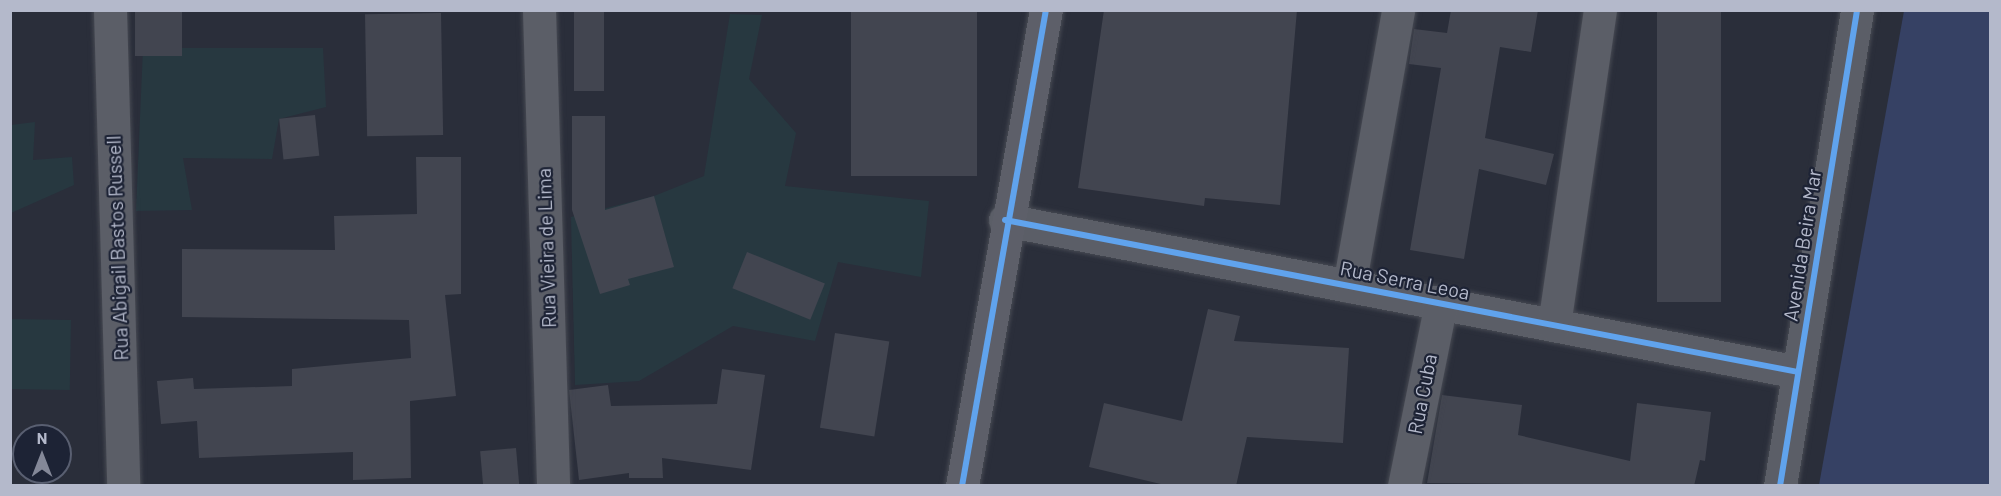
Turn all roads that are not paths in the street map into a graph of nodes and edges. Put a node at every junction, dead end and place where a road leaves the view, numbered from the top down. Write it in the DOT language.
graph roads {
  1 [pos="110,10"];
  2 [pos="539,10"];
  3 [pos="1046,10"];
  4 [pos="1398,10"];
  5 [pos="1600,10"];
  6 [pos="1857,10"];
  7 [pos="1005,220"];
  8 [pos="1348,286"];
  9 [pos="1440,303"];
  10 [pos="1554,325"];
  11 [pos="1798,372"];
  12 [pos="123,486"];
  13 [pos="553,486"];
  14 [pos="962,486"];
  15 [pos="1404,486"];
  16 [pos="1780,486"];
  1 -- 12 [label="street, Rua Abigail Bastos Russell"];
  2 -- 13 [label="street, Rua Vieira de Lima"];
  3 -- 7 [label="main road"];
  4 -- 8 [label="street"];
  5 -- 10 [label="street"];
  6 -- 11 [label="street, Avenida Beira Mar"];
  7 -- 8 [label="street, Rua Serra Leoa"];
  7 -- 14 [label="main road"];
  8 -- 9 [label="street, Rua Serra Leoa"];
  9 -- 10 [label="street, Rua Serra Leoa"];
  9 -- 15 [label="street, Rua Cuba"];
  10 -- 11 [label="street, Rua Serra Leoa"];
  11 -- 16 [label="street, Avenida Beira Mar"];
}
